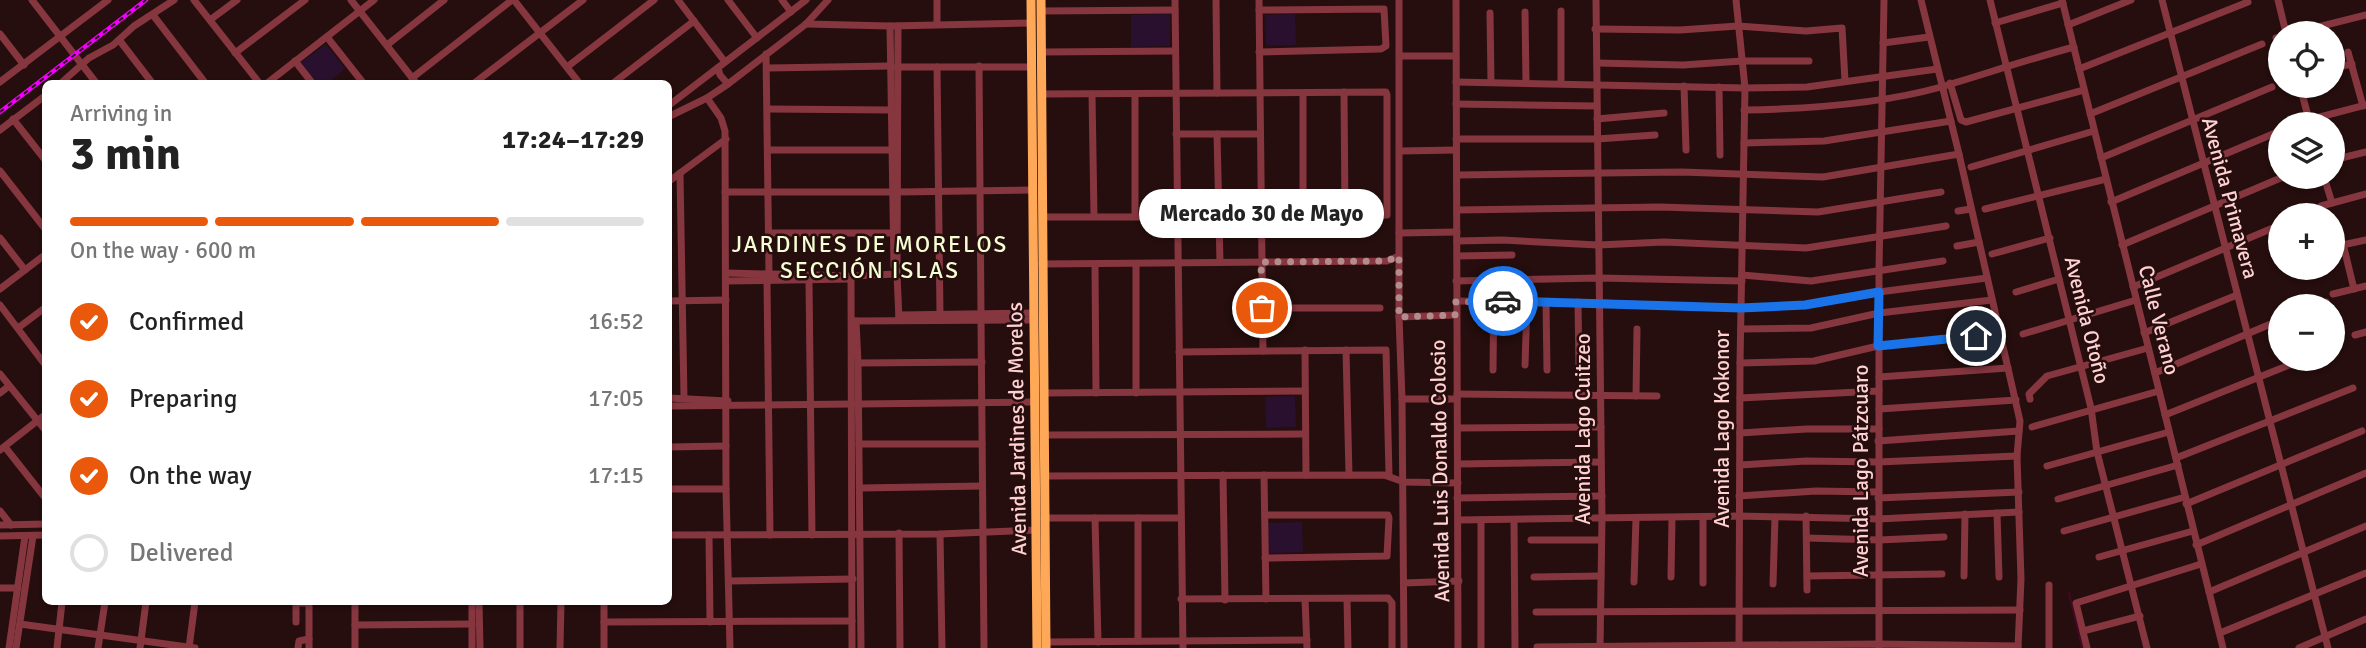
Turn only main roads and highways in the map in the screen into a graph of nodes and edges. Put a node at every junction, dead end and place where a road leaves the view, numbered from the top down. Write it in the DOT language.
graph roads {
  1 [pos="1031,0"];
  2 [pos="1041,0"];
  3 [pos="1037,176"];
  4 [pos="1039,417"];
  5 [pos="1040,496"];
  6 [pos="1046,645"];
  7 [pos="1037,648"];
  1 -- 3 [label="main road, Avenida Jardines de Morelos"];
  2 -- 3 [label="main road, Avenida Jardines de Morelos"];
  3 -- 4 [label="main road, Avenida Jardines de Morelos"];
  3 -- 4 [label="main road, Avenida Jardines de Morelos"];
  4 -- 5 [label="main road, Avenida Jardines de Morelos"];
  4 -- 5 [label="main road, Avenida Jardines de Morelos"];
  5 -- 6 [label="main road, Avenida Jardines de Morelos"];
  5 -- 7 [label="main road, Avenida Jardines de Morelos"];
}
